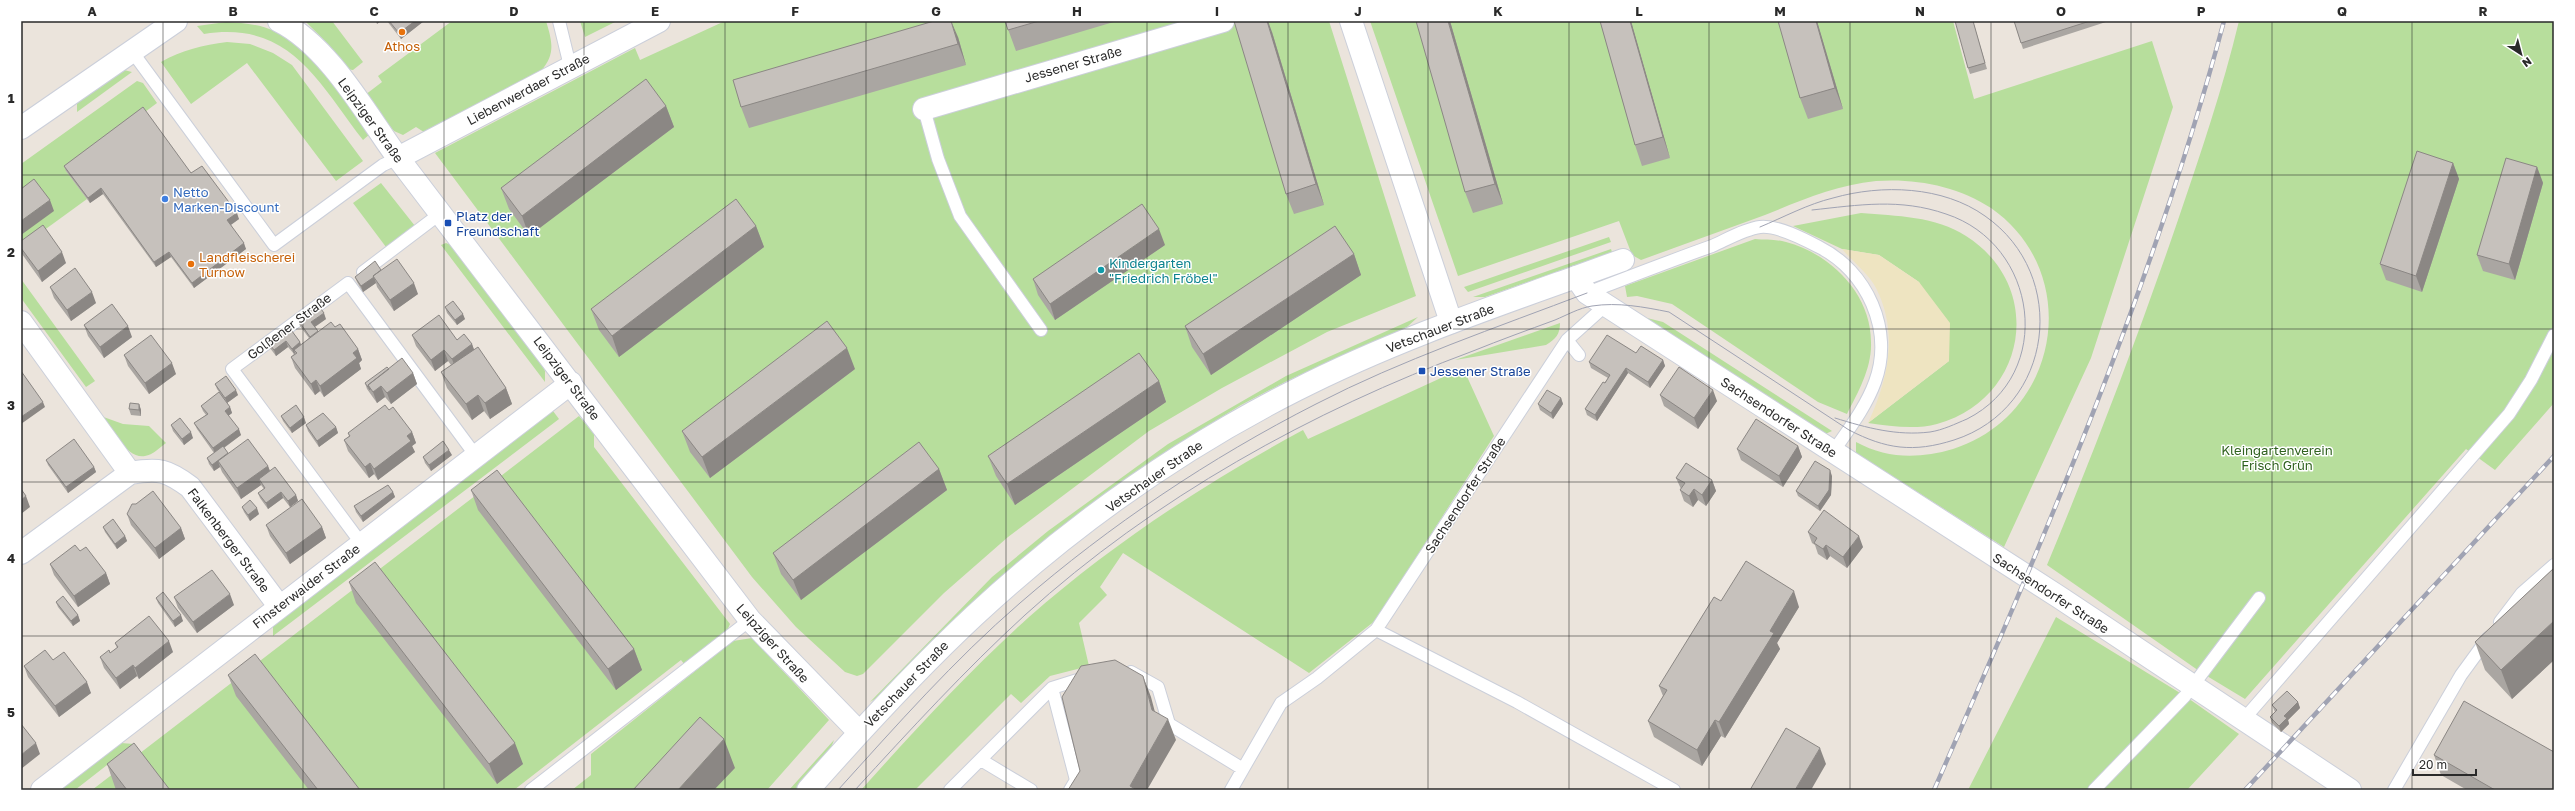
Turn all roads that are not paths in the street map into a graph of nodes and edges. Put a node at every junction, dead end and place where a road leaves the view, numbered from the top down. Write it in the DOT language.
graph roads {
  1 [pos="176,21"];
  2 [pos="279,21"];
  3 [pos="559,21"];
  4 [pos="659,21"];
  5 [pos="1223,21"];
  6 [pos="1351,21"];
  7 [pos="131,50"];
  8 [pos="570,66"];
  9 [pos="924,109"];
  10 [pos="21,128"];
  11 [pos="398,158"];
  12 [pos="441,213"];
  13 [pos="1623,260"];
  14 [pos="348,283"];
  15 [pos="1582,285"];
  16 [pos="1606,305"];
  17 [pos="21,322"];
  18 [pos="1451,322"];
  19 [pos="1041,330"];
  20 [pos="2554,335"];
  21 [pos="1567,340"];
  22 [pos="1579,355"];
  23 [pos="571,383"];
  24 [pos="1833,452"];
  25 [pos="476,456"];
  26 [pos="130,473"];
  27 [pos="361,543"];
  28 [pos="21,553"];
  29 [pos="2554,565"];
  30 [pos="2259,598"];
  31 [pos="279,606"];
  32 [pos="750,620"];
  33 [pos="1376,630"];
  34 [pos="1117,670"];
  35 [pos="1102,673"];
  36 [pos="2193,685"];
  37 [pos="1052,688"];
  38 [pos="2244,719"];
  39 [pos="860,732"];
  40 [pos="981,760"];
  41 [pos="1243,769"];
  42 [pos="42,790"];
  43 [pos="531,790"];
  44 [pos="808,790"];
  45 [pos="950,790"];
  46 [pos="1031,790"];
  47 [pos="1070,790"];
  48 [pos="1231,790"];
  49 [pos="1674,790"];
  50 [pos="2094,790"];
  51 [pos="2350,790"];
  52 [pos="2394,790"];
  1 -- 7 [label="street"];
  2 -- 11 [label="street, Leipziger Straße"];
  3 -- 8 [label="lane"];
  4 -- 8 [label="street, Liebenwerdaer Straße"];
  5 -- 9 [label="street, Jessener Straße"];
  6 -- 18 [label="street"];
  7 -- 10 [label="street"];
  7 -- 11 [label="lane"];
  8 -- 11 [label="street, Liebenwerdaer Straße"];
  9 -- 19 [label="lane"];
  11 -- 12 [label="street, Leipziger Straße"];
  12 -- 14 [label="lane"];
  12 -- 23 [label="street, Leipziger Straße"];
  13 -- 15 [label="street, Vetschauer Straße"];
  14 -- 25 [label="lane"];
  14 -- 27 [label="lane, Golßener Straße"];
  15 -- 16 [label="street"];
  15 -- 18 [label="street, Vetschauer Straße"];
  15 -- 24 [label="lane"];
  16 -- 21 [label="lane, Sachsendorfer Straße"];
  16 -- 24 [label="street, Sachsendorfer Straße"];
  17 -- 26 [label="street"];
  18 -- 39 [label="street, Vetschauer Straße"];
  20 -- 38 [label="lane"];
  21 -- 22 [label="lane"];
  21 -- 33 [label="lane, Sachsendorfer Straße"];
  23 -- 25 [label="street, Finsterwalder Straße"];
  23 -- 32 [label="street, Leipziger Straße"];
  24 -- 36 [label="street, Sachsendorfer Straße"];
  25 -- 27 [label="street, Finsterwalder Straße"];
  26 -- 28 [label="street, Falkenberger Straße"];
  26 -- 31 [label="street, Falkenberger Straße"];
  27 -- 31 [label="street, Finsterwalder Straße"];
  29 -- 52 [label="lane"];
  30 -- 36 [label="lane"];
  31 -- 42 [label="street, Finsterwalder Straße"];
  32 -- 39 [label="street, Leipziger Straße"];
  32 -- 43 [label="lane"];
  33 -- 41 [label="lane, Sachsendorfer Straße"];
  33 -- 49 [label="lane"];
  34 -- 41 [label="lane"];
  35 -- 37 [label="lane"];
  36 -- 38 [label="street, Sachsendorfer Straße"];
  36 -- 50 [label="lane"];
  37 -- 40 [label="lane"];
  37 -- 47 [label="lane"];
  38 -- 51 [label="street, Sachsendorfer Straße"];
  39 -- 44 [label="street, Vetschauer Straße"];
  40 -- 45 [label="lane"];
  40 -- 46 [label="lane"];
  41 -- 48 [label="lane, Sachsendorfer Straße"];
}
